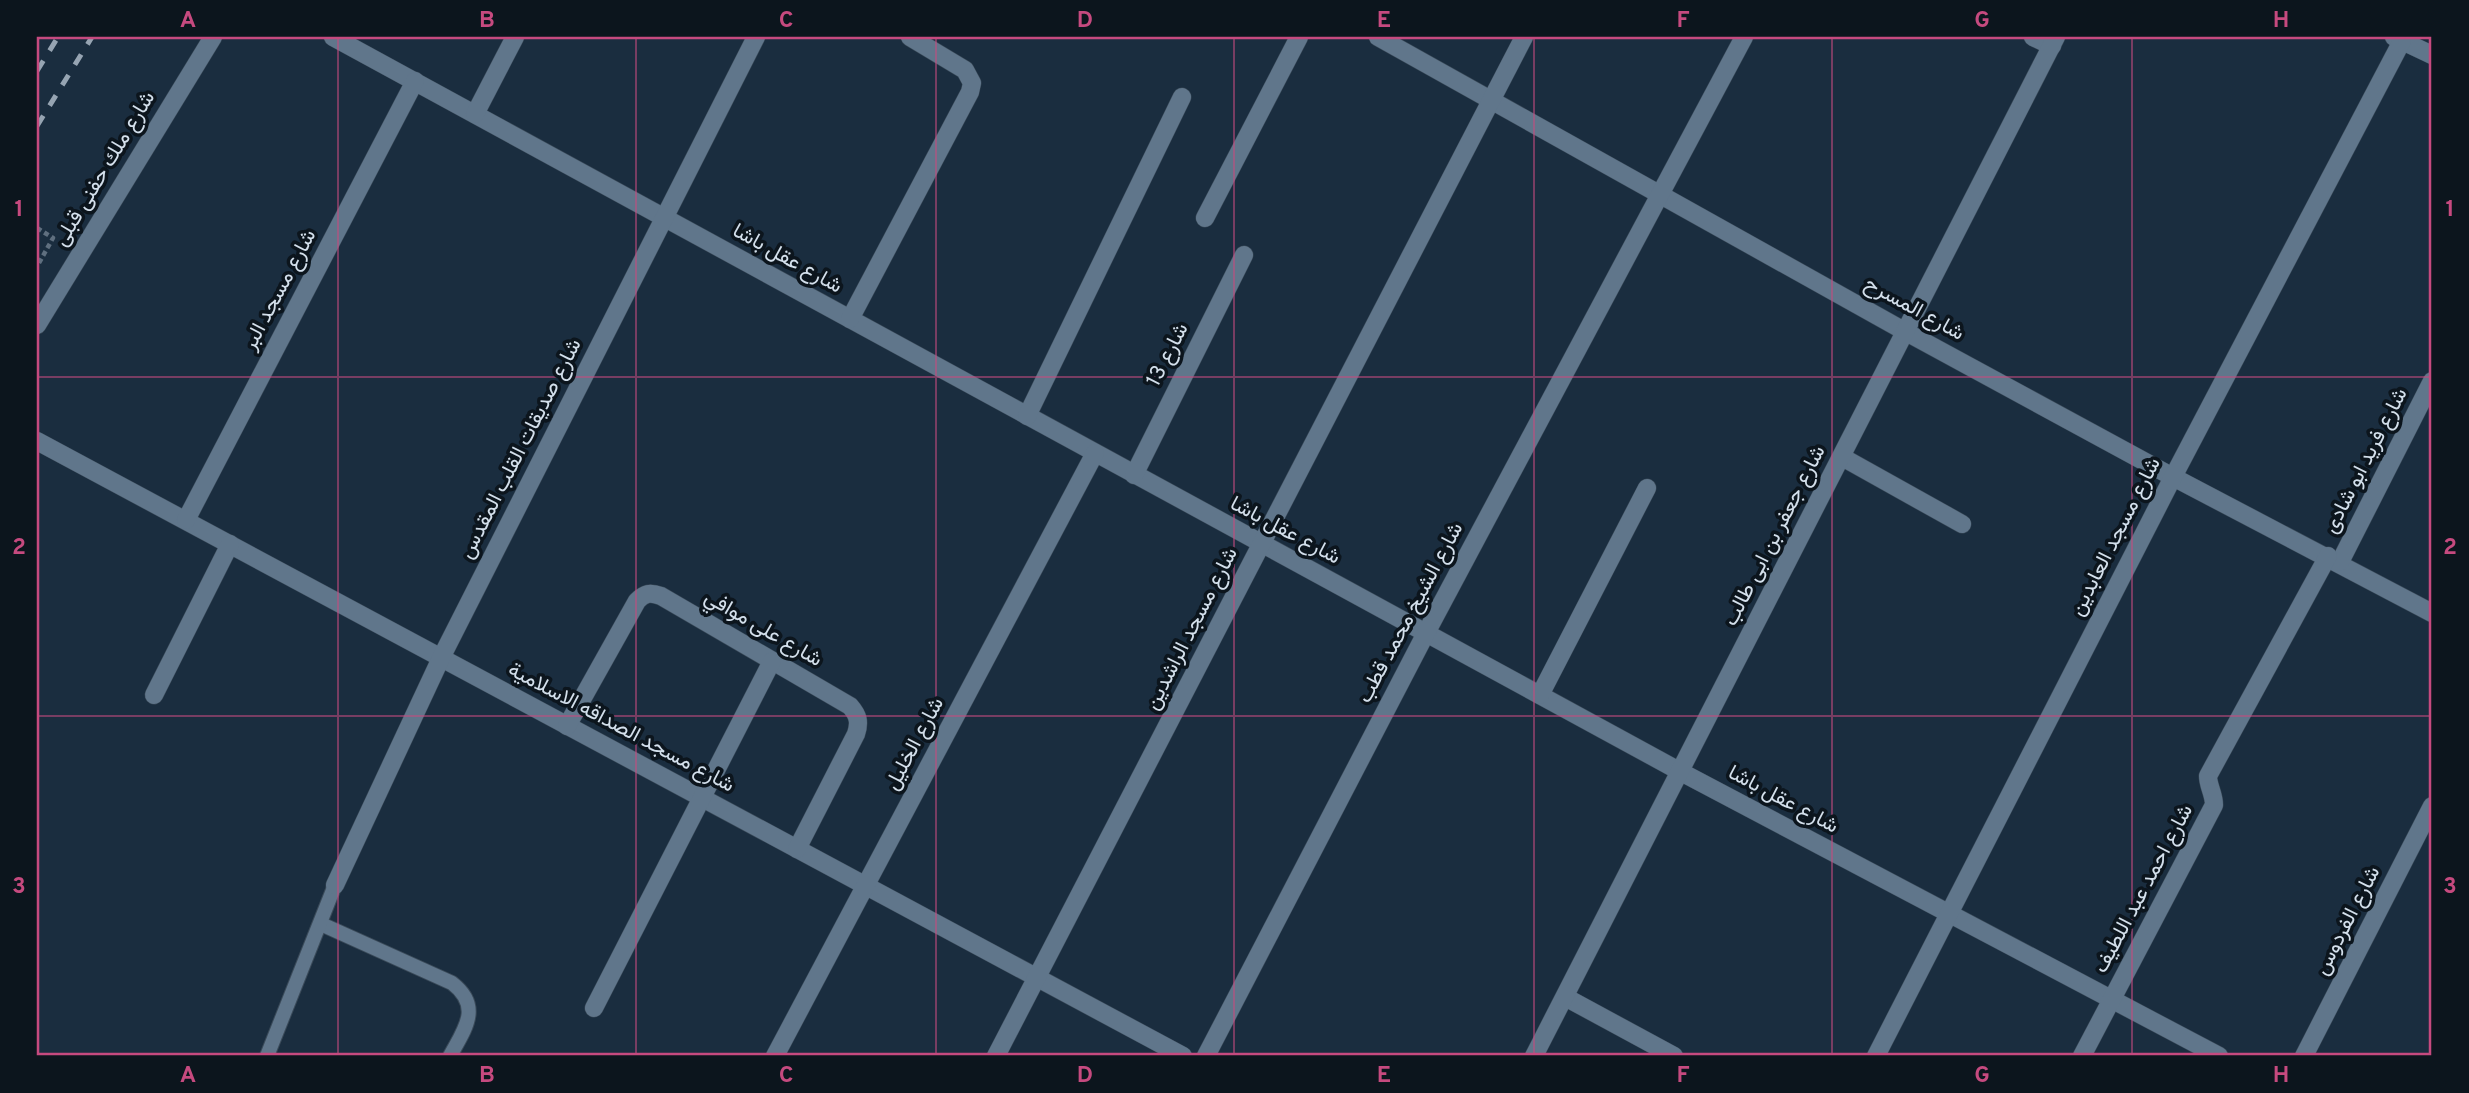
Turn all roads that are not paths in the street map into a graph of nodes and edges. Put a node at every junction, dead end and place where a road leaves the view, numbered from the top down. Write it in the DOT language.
graph roads {
  1 [pos="213,37"];
  2 [pos="333,37"];
  3 [pos="515,37"];
  4 [pos="756,37"];
  5 [pos="910,37"];
  6 [pos="1299,37"];
  7 [pos="1378,37"];
  8 [pos="1524,37"];
  9 [pos="1744,37"];
  10 [pos="2033,37"];
  11 [pos="2398,39"];
  12 [pos="2054,41"];
  13 [pos="2432,55"];
  14 [pos="415,81"];
  15 [pos="1182,97"];
  16 [pos="1492,99"];
  17 [pos="475,114"];
  18 [pos="1659,193"];
  19 [pos="664,218"];
  20 [pos="1205,218"];
  21 [pos="1244,255"];
  22 [pos="850,319"];
  23 [pos="37,325"];
  24 [pos="1906,332"];
  25 [pos="2432,381"];
  26 [pos="1027,416"];
  27 [pos="37,441"];
  28 [pos="1095,453"];
  29 [pos="1842,457"];
  30 [pos="1134,475"];
  31 [pos="2173,477"];
  32 [pos="1647,488"];
  33 [pos="186,520"];
  34 [pos="1962,524"];
  35 [pos="230,544"];
  36 [pos="1261,544"];
  37 [pos="2334,559"];
  38 [pos="2432,613"];
  39 [pos="1426,634"];
  40 [pos="440,658"];
  41 [pos="772,661"];
  42 [pos="154,695"];
  43 [pos="1540,695"];
  44 [pos="567,726"];
  45 [pos="1681,772"];
  46 [pos="702,797"];
  47 [pos="2432,806"];
  48 [pos="797,849"];
  49 [pos="335,885"];
  50 [pos="866,886"];
  51 [pos="1948,913"];
  52 [pos="321,924"];
  53 [pos="1037,978"];
  54 [pos="1565,997"];
  55 [pos="2112,1000"];
  56 [pos="594,1008"];
  57 [pos="267,1056"];
  58 [pos="450,1056"];
  59 [pos="775,1056"];
  60 [pos="996,1056"];
  61 [pos="1183,1056"];
  62 [pos="1206,1056"];
  63 [pos="1534,1056"];
  64 [pos="1674,1056"];
  65 [pos="1876,1056"];
  66 [pos="2082,1056"];
  67 [pos="2219,1056"];
  68 [pos="2304,1056"];
  1 -- 23 [label="street, شارع ملك حفنى قبلى"];
  2 -- 14 [label="street, شارع عقل باشا"];
  3 -- 17 [label="street"];
  4 -- 19 [label="street, شارع صديقات القلب المقدس"];
  5 -- 22 [label="street"];
  6 -- 20 [label="street"];
  7 -- 16 [label="street, شارع المسرح"];
  8 -- 16 [label="street, شارع مسجد الراشدين"];
  9 -- 18 [label="street, شارع الشيخ محمد قطب"];
  10 -- 12 [label="street"];
  11 -- 13 [label="street"];
  11 -- 31 [label="street, شارع مسجد العابدين"];
  12 -- 24 [label="street, شارع جعفر بن ابى طالب"];
  14 -- 17 [label="street, شارع عقل باشا"];
  14 -- 33 [label="street, شارع مسجد البر"];
  15 -- 26 [label="street"];
  16 -- 18 [label="street, شارع المسرح"];
  16 -- 36 [label="street, شارع مسجد الراشدين"];
  17 -- 19 [label="street, شارع عقل باشا"];
  18 -- 24 [label="street, شارع المسرح"];
  18 -- 39 [label="street, شارع الشيخ محمد قطب"];
  19 -- 22 [label="street, شارع عقل باشا"];
  19 -- 40 [label="street, شارع صديقات القلب المقدس"];
  21 -- 30 [label="street, شارع 13"];
  22 -- 26 [label="street, شارع عقل باشا"];
  24 -- 29 [label="street, شارع جعفر بن ابى طالب"];
  24 -- 31 [label="street, شارع المسرح"];
  25 -- 37 [label="street, شارع فريد ابو شادى"];
  26 -- 28 [label="street, شارع عقل باشا"];
  27 -- 33 [label="street, شارع مسجد الصداقه الاسلامية"];
  28 -- 30 [label="street, شارع عقل باشا"];
  28 -- 50 [label="street, شارع الخليل"];
  29 -- 34 [label="street"];
  29 -- 45 [label="street, شارع جعفر بن ابى طالب"];
  30 -- 36 [label="street, شارع عقل باشا"];
  31 -- 37 [label="street, شارع المسرح"];
  31 -- 51 [label="street, شارع مسجد العابدين"];
  32 -- 43 [label="street"];
  33 -- 35 [label="street, شارع مسجد الصداقه الاسلامية"];
  35 -- 40 [label="street, شارع مسجد الصداقه الاسلامية"];
  35 -- 42 [label="street"];
  36 -- 39 [label="street, شارع عقل باشا"];
  36 -- 53 [label="street, شارع مسجد الراشدين"];
  37 -- 38 [label="street, شارع المسرح"];
  37 -- 55 [label="street, شارع احمد عبد اللطيف"];
  39 -- 43 [label="street, شارع عقل باشا"];
  39 -- 62 [label="street, شارع الشيخ محمد قطب"];
  40 -- 44 [label="street, شارع مسجد الصداقه الاسلامية"];
  40 -- 49 [label="street, شارع صديقات القلب المقدس"];
  41 -- 44 [label="street, شارع على موافي"];
  41 -- 46 [label="street"];
  41 -- 48 [label="street, شارع على موافي"];
  43 -- 45 [label="street, شارع عقل باشا"];
  44 -- 46 [label="street, شارع مسجد الصداقه الاسلامية"];
  45 -- 51 [label="street, شارع عقل باشا"];
  45 -- 54 [label="street, شارع جعفر بن ابى طالب"];
  46 -- 48 [label="street, شارع مسجد الصداقه الاسلامية"];
  46 -- 56 [label="street"];
  47 -- 68 [label="street, شارع الفردوس"];
  48 -- 50 [label="street, شارع مسجد الصداقه الاسلامية"];
  49 -- 52 [label="lane"];
  50 -- 53 [label="street, شارع مسجد الصداقه الاسلامية"];
  50 -- 59 [label="street, شارع الخليل"];
  51 -- 55 [label="street, شارع عقل باشا"];
  51 -- 65 [label="street, شارع مسجد العابدين"];
  52 -- 57 [label="lane"];
  52 -- 58 [label="lane"];
  53 -- 60 [label="street, شارع مسجد الراشدين"];
  53 -- 61 [label="street, شارع مسجد الصداقه الاسلامية"];
  54 -- 63 [label="street, شارع جعفر بن ابى طالب"];
  54 -- 64 [label="street"];
  55 -- 66 [label="street, شارع احمد عبد اللطيف"];
  55 -- 67 [label="street, شارع عقل باشا"];
}
